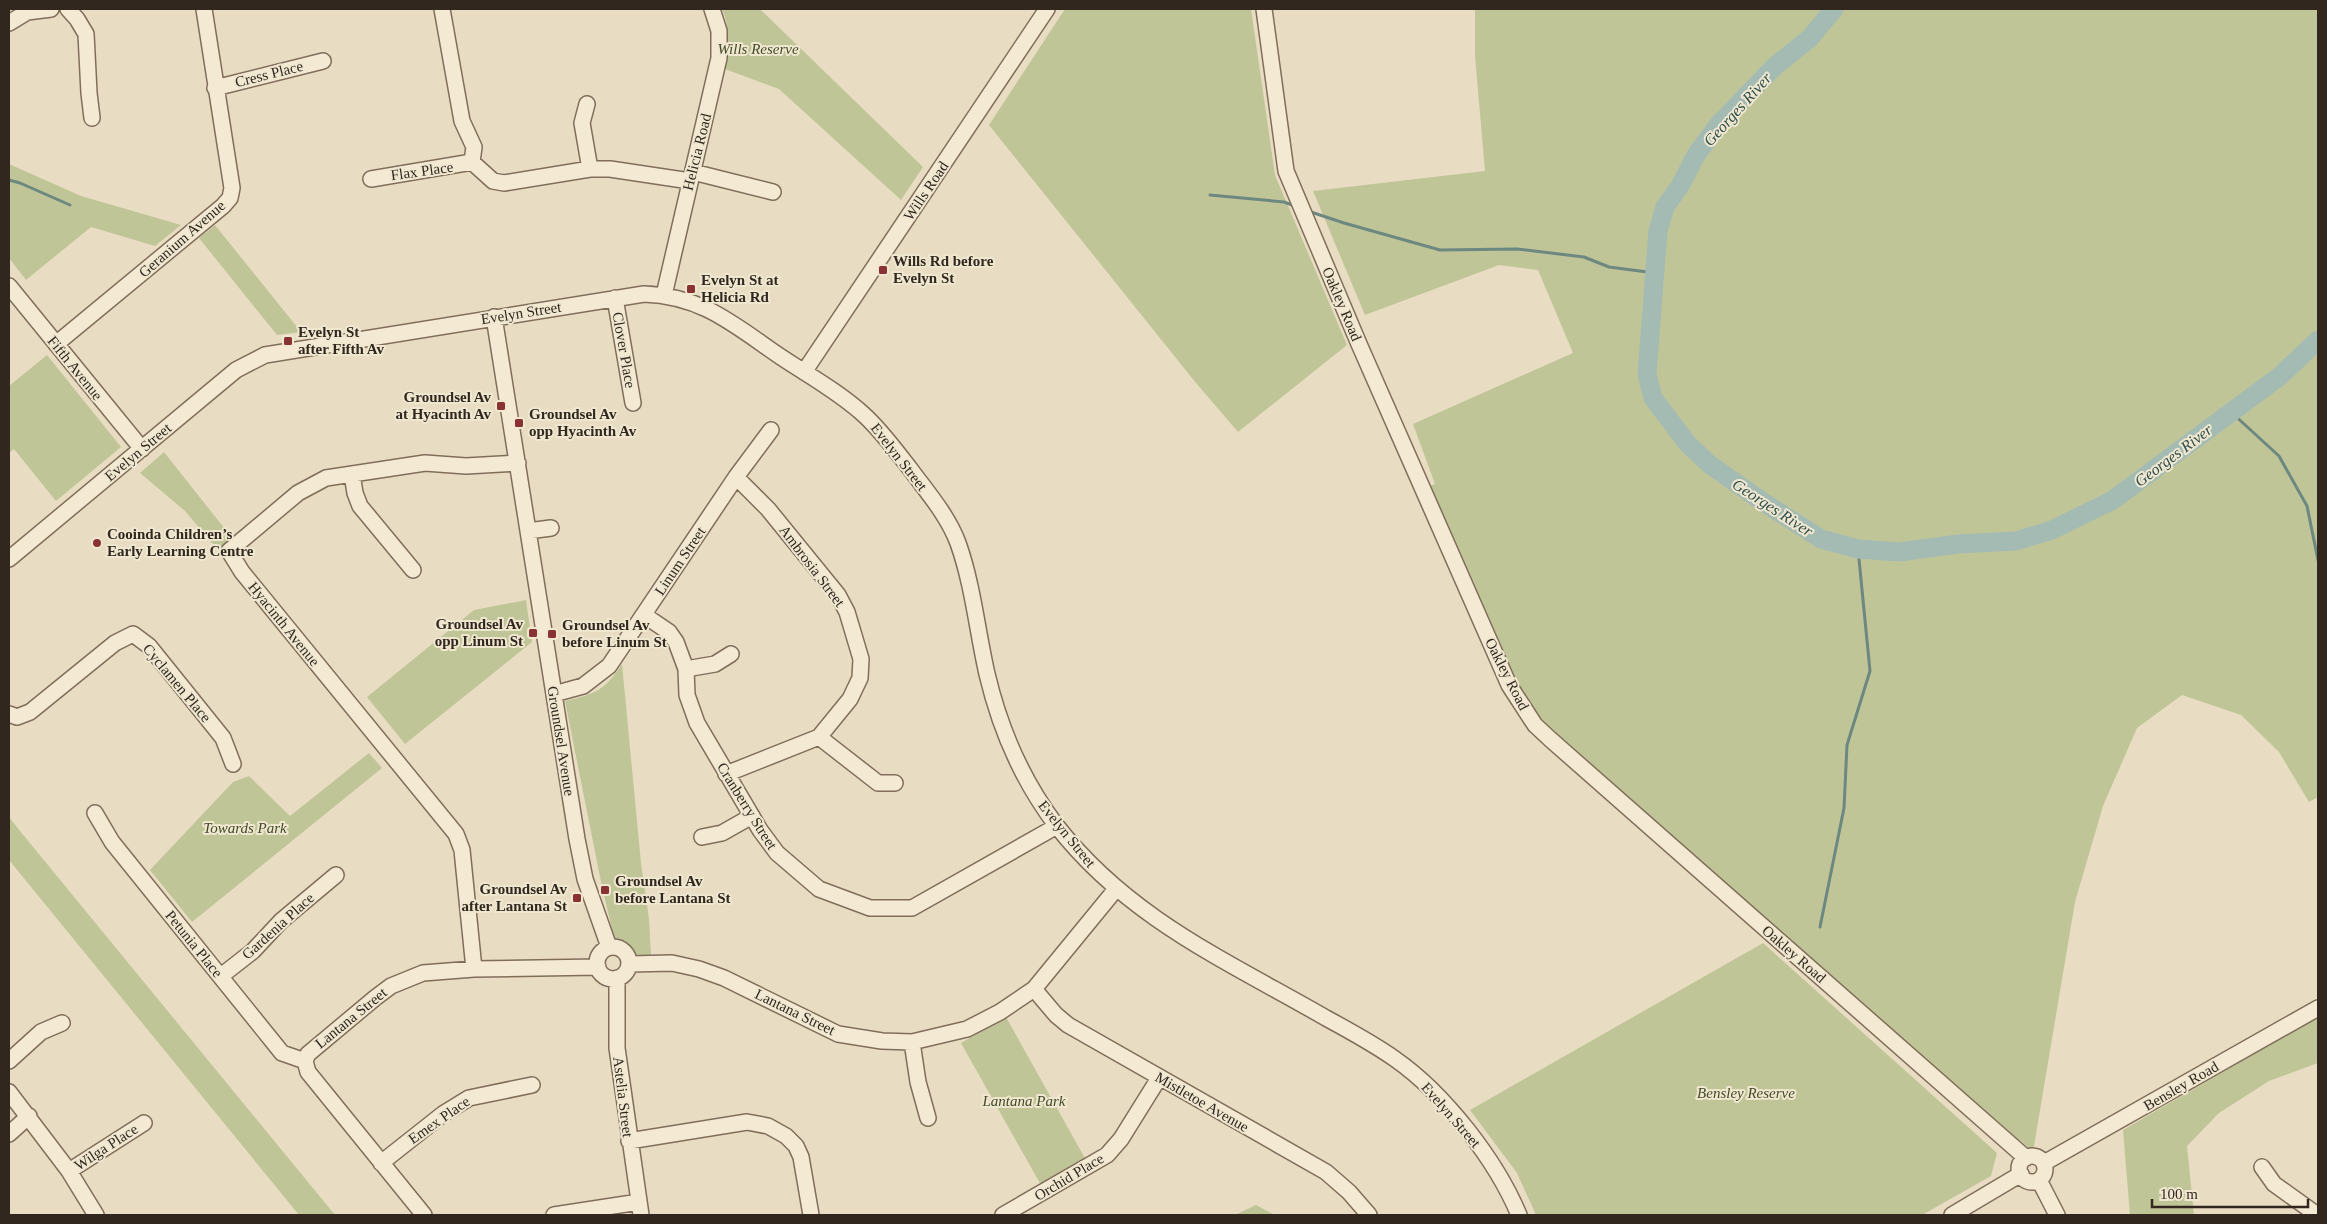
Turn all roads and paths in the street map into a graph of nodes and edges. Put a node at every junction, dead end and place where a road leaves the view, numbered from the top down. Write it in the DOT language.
graph roads {
  1 [pos="51,9"];
  2 [pos="68,9"];
  3 [pos="204,9"];
  4 [pos="442,9"];
  5 [pos="712,9"];
  6 [pos="1046,9"];
  7 [pos="1264,9"];
  8 [pos="9,24"];
  9 [pos="323,61"];
  10 [pos="215,88"];
  11 [pos="587,104"];
  12 [pos="92,118"];
  13 [pos="472,162"];
  14 [pos="590,169"];
  15 [pos="692,177"];
  16 [pos="370,179"];
  17 [pos="773,192"];
  18 [pos="664,295"];
  19 [pos="12,296"];
  20 [pos="615,298"];
  21 [pos="494,317"];
  22 [pos="56,344"];
  23 [pos="804,372"];
  24 [pos="633,403"];
  25 [pos="771,430"];
  26 [pos="142,449"];
  27 [pos="518,463"];
  28 [pos="352,474"];
  29 [pos="736,477"];
  30 [pos="551,528"];
  31 [pos="528,531"];
  32 [pos="9,559"];
  33 [pos="413,570"];
  34 [pos="644,615"];
  35 [pos="731,654"];
  36 [pos="686,669"];
  37 [pos="554,694"];
  38 [pos="9,714"];
  39 [pos="819,737"];
  40 [pos="233,764"];
  41 [pos="726,774"];
  42 [pos="895,783"];
  43 [pos="95,813"];
  44 [pos="752,816"];
  45 [pos="1057,826"];
  46 [pos="702,837"];
  47 [pos="336,876"];
  48 [pos="1116,889"];
  49 [pos="608,947"];
  50 [pos="629,964"];
  51 [pos="598,967"];
  52 [pos="474,969"];
  53 [pos="220,976"];
  54 [pos="617,978"];
  55 [pos="1034,989"];
  56 [pos="2318,1008"];
  57 [pos="62,1023"];
  58 [pos="912,1042"];
  59 [pos="9,1061"];
  60 [pos="305,1061"];
  61 [pos="1158,1078"];
  62 [pos="532,1085"];
  63 [pos="9,1092"];
  64 [pos="29,1116"];
  65 [pos="928,1118"];
  66 [pos="144,1123"];
  67 [pos="9,1134"];
  68 [pos="629,1141"];
  69 [pos="2026,1158"];
  70 [pos="381,1163"];
  71 [pos="2044,1163"];
  72 [pos="2262,1167"];
  73 [pos="69,1171"];
  74 [pos="2021,1174"];
  75 [pos="2039,1180"];
  76 [pos="640,1209"];
  77 [pos="2316,1214"];
  78 [pos="96,1215"];
  79 [pos="424,1215"];
  80 [pos="554,1215"];
  81 [pos="811,1215"];
  82 [pos="1003,1215"];
  83 [pos="1369,1215"];
  84 [pos="1519,1215"];
  85 [pos="1952,1215"];
  86 [pos="2057,1215"];
  1 -- 8 [label="street"];
  2 -- 12 [label="street"];
  3 -- 10 [label="street, Geranium Avenue"];
  4 -- 13 [label="street"];
  5 -- 15 [label="street, Helicia Road"];
  6 -- 23 [label="street, Wills Road"];
  7 -- 69 [label="street, Oakley Road"];
  9 -- 10 [label="street, Cress Place"];
  10 -- 22 [label="street, Geranium Avenue"];
  11 -- 14 [label="street"];
  13 -- 14 [label="street"];
  13 -- 16 [label="street, Flax Place"];
  14 -- 15 [label="street"];
  15 -- 17 [label="street"];
  15 -- 18 [label="street, Helicia Road"];
  18 -- 20 [label="street, Evelyn Street"];
  18 -- 23 [label="street, Evelyn Street"];
  19 -- 22 [label="street, Fifth Avenue"];
  20 -- 21 [label="street, Evelyn Street"];
  20 -- 24 [label="street, Clover Place"];
  21 -- 26 [label="street, Evelyn Street"];
  21 -- 27 [label="street, Groundsel Avenue"];
  22 -- 26 [label="street, Fifth Avenue"];
  23 -- 45 [label="street, Evelyn Street"];
  25 -- 29 [label="street, Linum Street"];
  26 -- 32 [label="street, Evelyn Street"];
  27 -- 28 [label="street, Hyacinth Avenue"];
  27 -- 31 [label="street, Groundsel Avenue"];
  28 -- 33 [label="street"];
  28 -- 52 [label="street, Hyacinth Avenue"];
  29 -- 34 [label="street, Linum Street"];
  29 -- 39 [label="street, Ambrosia Street"];
  30 -- 31 [label="street"];
  31 -- 37 [label="street, Groundsel Avenue"];
  34 -- 36 [label="street, Cranberry Street"];
  34 -- 37 [label="street, Linum Street"];
  35 -- 36 [label="street"];
  36 -- 41 [label="street, Cranberry Street"];
  37 -- 49 [label="street, Groundsel Avenue"];
  38 -- 40 [label="street, Cyclamen Place"];
  39 -- 41 [label="street, Ambrosia Street"];
  39 -- 42 [label="street"];
  41 -- 44 [label="street, Cranberry Street"];
  43 -- 53 [label="street, Petunia Place"];
  44 -- 45 [label="street, Cranberry Street"];
  44 -- 46 [label="street"];
  45 -- 48 [label="street, Evelyn Street"];
  47 -- 53 [label="street, Gardenia Place"];
  48 -- 55 [label="street, Lantana Street"];
  48 -- 84 [label="street, Evelyn Street"];
  49 -- 50 [label="street"];
  49 -- 51 [label="street"];
  50 -- 54 [label="street"];
  50 -- 58 [label="street, Lantana Street"];
  51 -- 52 [label="street, Lantana Street"];
  51 -- 54 [label="street"];
  52 -- 60 [label="street, Lantana Street"];
  53 -- 60 [label="street, Petunia Place"];
  54 -- 68 [label="street, Astelia Street"];
  55 -- 58 [label="street, Lantana Street"];
  55 -- 61 [label="street, Mistletoe Avenue"];
  56 -- 71 [label="street, Bensley Road"];
  57 -- 59 [label="street"];
  58 -- 65 [label="street"];
  60 -- 70 [label="street, Lantana Street"];
  61 -- 82 [label="street, Orchid Place"];
  61 -- 83 [label="street, Mistletoe Avenue"];
  62 -- 70 [label="street, Emex Place"];
  63 -- 64 [label="street"];
  64 -- 67 [label="street"];
  64 -- 73 [label="street"];
  66 -- 73 [label="street, Wilga Place"];
  68 -- 76 [label="street, Astelia Street"];
  68 -- 81 [label="street"];
  69 -- 71 [label="street"];
  69 -- 74 [label="street"];
  70 -- 79 [label="street, Lantana Street"];
  71 -- 75 [label="street"];
  72 -- 77 [label="street"];
  73 -- 78 [label="street"];
  74 -- 75 [label="street"];
  74 -- 85 [label="street"];
  75 -- 86 [label="street"];
  76 -- 80 [label="street"];
}
